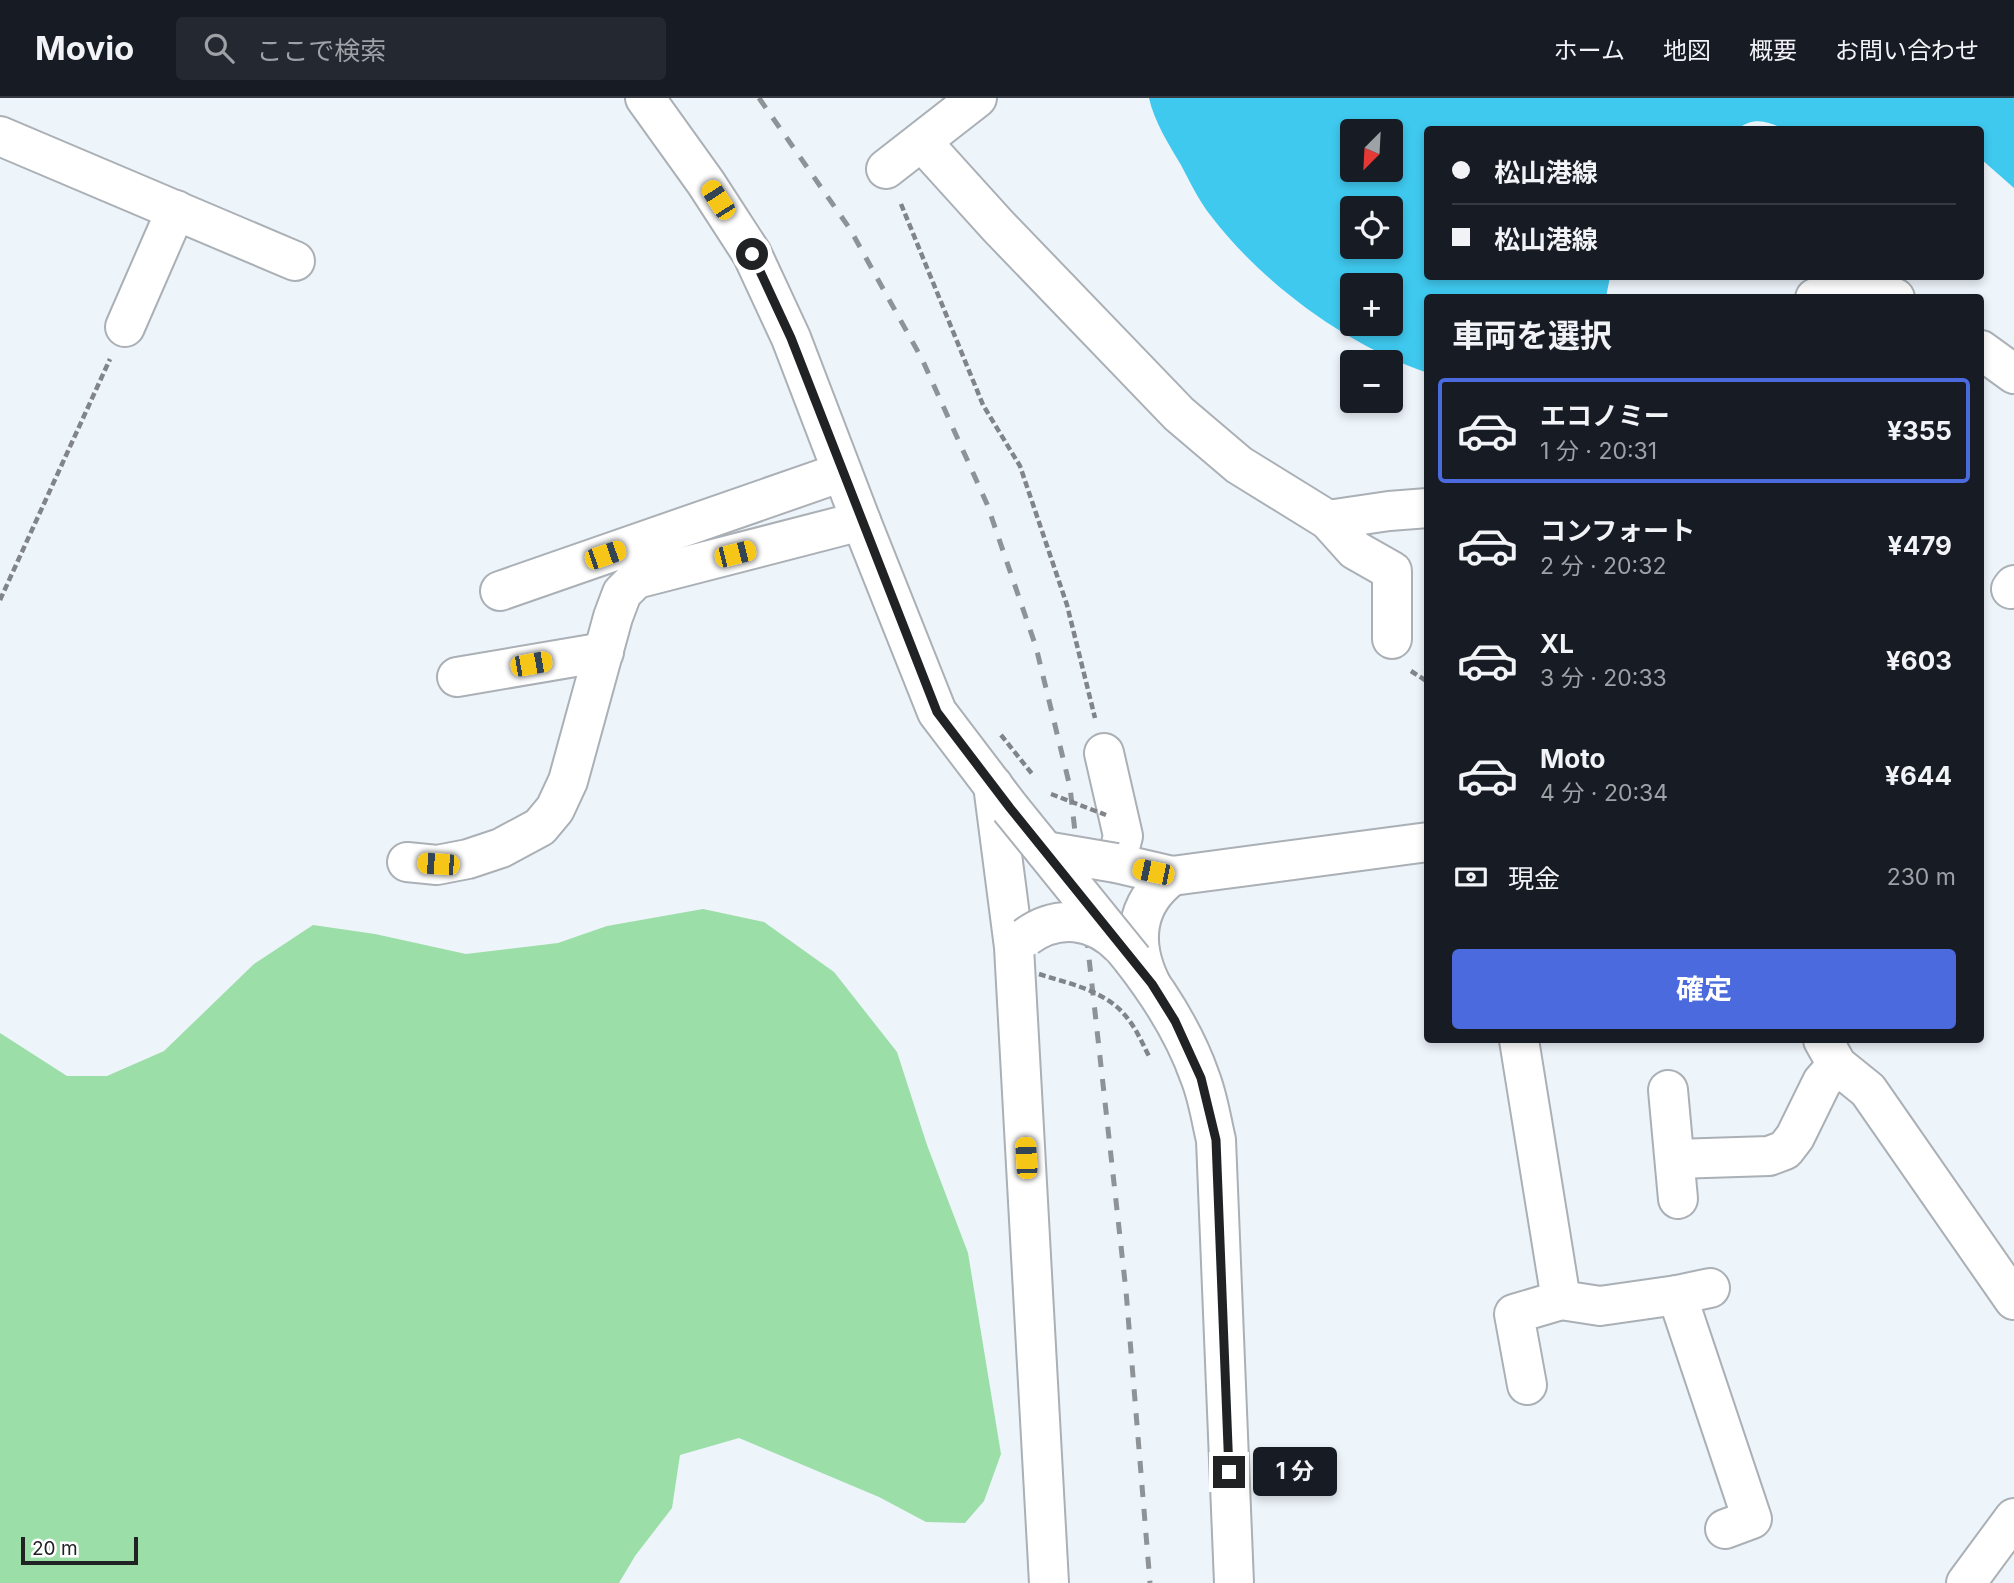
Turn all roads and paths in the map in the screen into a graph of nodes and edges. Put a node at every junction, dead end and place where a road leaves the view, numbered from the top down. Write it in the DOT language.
graph roads {
  1 [pos="645,98"];
  2 [pos="977,98"];
  3 [pos="0,136"];
  4 [pos="922,142"];
  5 [pos="886,169"];
  6 [pos="176,210"];
  7 [pos="295,261"];
  8 [pos="1826,294"];
  9 [pos="1885,294"];
  10 [pos="125,327"];
  11 [pos="1984,352"];
  12 [pos="2014,374"];
  13 [pos="842,472"];
  14 [pos="1424,508"];
  15 [pos="1328,520"];
  16 [pos="861,521"];
  17 [pos="500,591"];
  18 [pos="0,600"];
  19 [pos="1392,639"];
  20 [pos="604,652"];
  21 [pos="457,677"];
  22 [pos="1001,734"];
  23 [pos="1104,753"];
  24 [pos="1038,782"];
  25 [pos="1045,792"];
  26 [pos="1002,796"];
  27 [pos="1106,815"];
  28 [pos="1424,843"];
  29 [pos="1045,851"];
  30 [pos="407,862"];
  31 [pos="1116,863"];
  32 [pos="1172,876"];
  33 [pos="1023,952"];
  34 [pos="1138,966"];
  35 [pos="1519,1043"];
  36 [pos="1830,1052"];
  37 [pos="1150,1058"];
  38 [pos="1668,1090"];
  39 [pos="1675,1160"];
  40 [pos="1678,1199"];
  41 [pos="1561,1300"];
  42 [pos="2014,1300"];
  43 [pos="1527,1385"];
  44 [pos="2014,1518"];
  45 [pos="1725,1529"];
  46 [pos="1049,1583"];
  47 [pos="1234,1583"];
  48 [pos="1966,1583"];
  1 -- 13 [label="street"];
  2 -- 4 [label="street"];
  3 -- 6 [label="street"];
  4 -- 5 [label="street"];
  4 -- 15 [label="street"];
  5 -- 23 [label="path"];
  6 -- 7 [label="street"];
  6 -- 10 [label="street"];
  8 -- 9 [label="street"];
  10 -- 18 [label="path"];
  11 -- 12 [label="street"];
  13 -- 16 [label="street"];
  13 -- 17 [label="street"];
  14 -- 15 [label="street"];
  15 -- 19 [label="street"];
  16 -- 20 [label="street"];
  16 -- 26 [label="street"];
  20 -- 21 [label="street"];
  20 -- 30 [label="street"];
  22 -- 24 [label="path, bridge"];
  23 -- 31 [label="street"];
  25 -- 27 [label="path, bridge"];
  26 -- 29 [label="street, bridge"];
  26 -- 33 [label="street"];
  28 -- 32 [label="street"];
  29 -- 31 [label="street, bridge"];
  29 -- 34 [label="street, bridge"];
  31 -- 32 [label="street"];
  32 -- 34 [label="street"];
  33 -- 34 [label="street, bridge"];
  33 -- 37 [label="path, bridge"];
  33 -- 46 [label="street"];
  34 -- 47 [label="street"];
  35 -- 41 [label="street"];
  36 -- 39 [label="street"];
  36 -- 42 [label="street"];
  38 -- 39 [label="street"];
  39 -- 40 [label="street"];
  41 -- 43 [label="street"];
  41 -- 45 [label="street"];
  44 -- 48 [label="street"];
}
